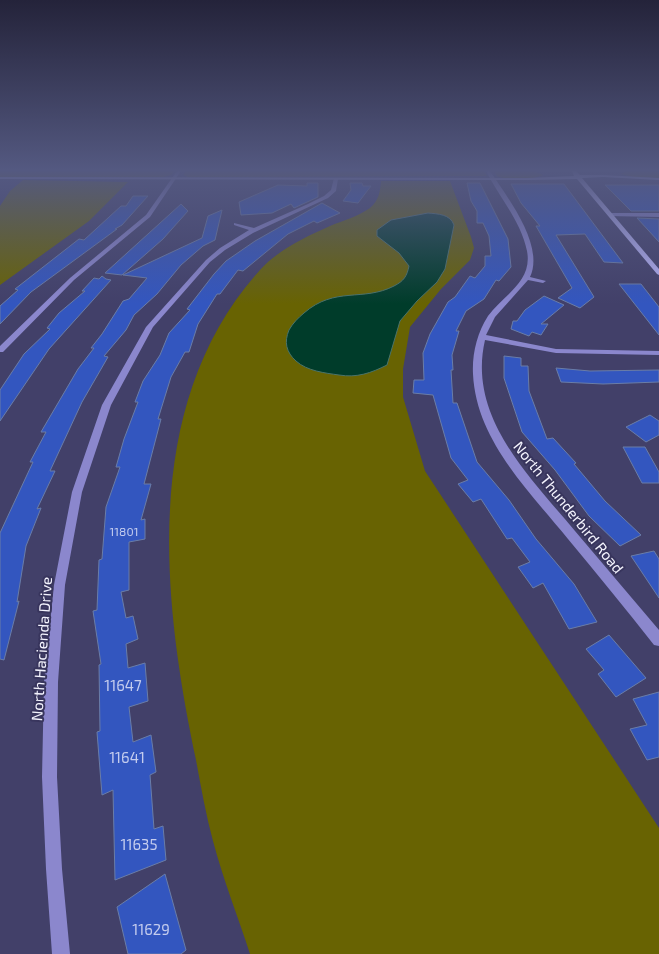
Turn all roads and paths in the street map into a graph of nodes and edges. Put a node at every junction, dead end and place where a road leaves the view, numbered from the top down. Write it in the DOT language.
graph roads {
  1 [pos="148,216"];
  2 [pos="283,216"];
  3 [pos="513,216"];
  4 [pos="611,216"];
  5 [pos="236,224"];
  6 [pos="252,229"];
  7 [pos="655,265"];
  8 [pos="659,273"];
  9 [pos="527,278"];
  10 [pos="544,281"];
  11 [pos="483,337"];
  12 [pos="0,350"];
  13 [pos="659,353"];
  14 [pos="659,640"];
  15 [pos="61,954"];
  1 -- 12 [label="street"];
  2 -- 6 [label="street, North Hacienda Drive"];
  3 -- 9 [label="street"];
  4 -- 7 [label="street"];
  5 -- 6 [label="street"];
  6 -- 15 [label="street, North Hacienda Drive"];
  7 -- 8 [label="street"];
  9 -- 10 [label="street"];
  9 -- 11 [label="street, North Thunderbird Road"];
  11 -- 13 [label="street"];
  11 -- 14 [label="street, North Thunderbird Road"];
}
